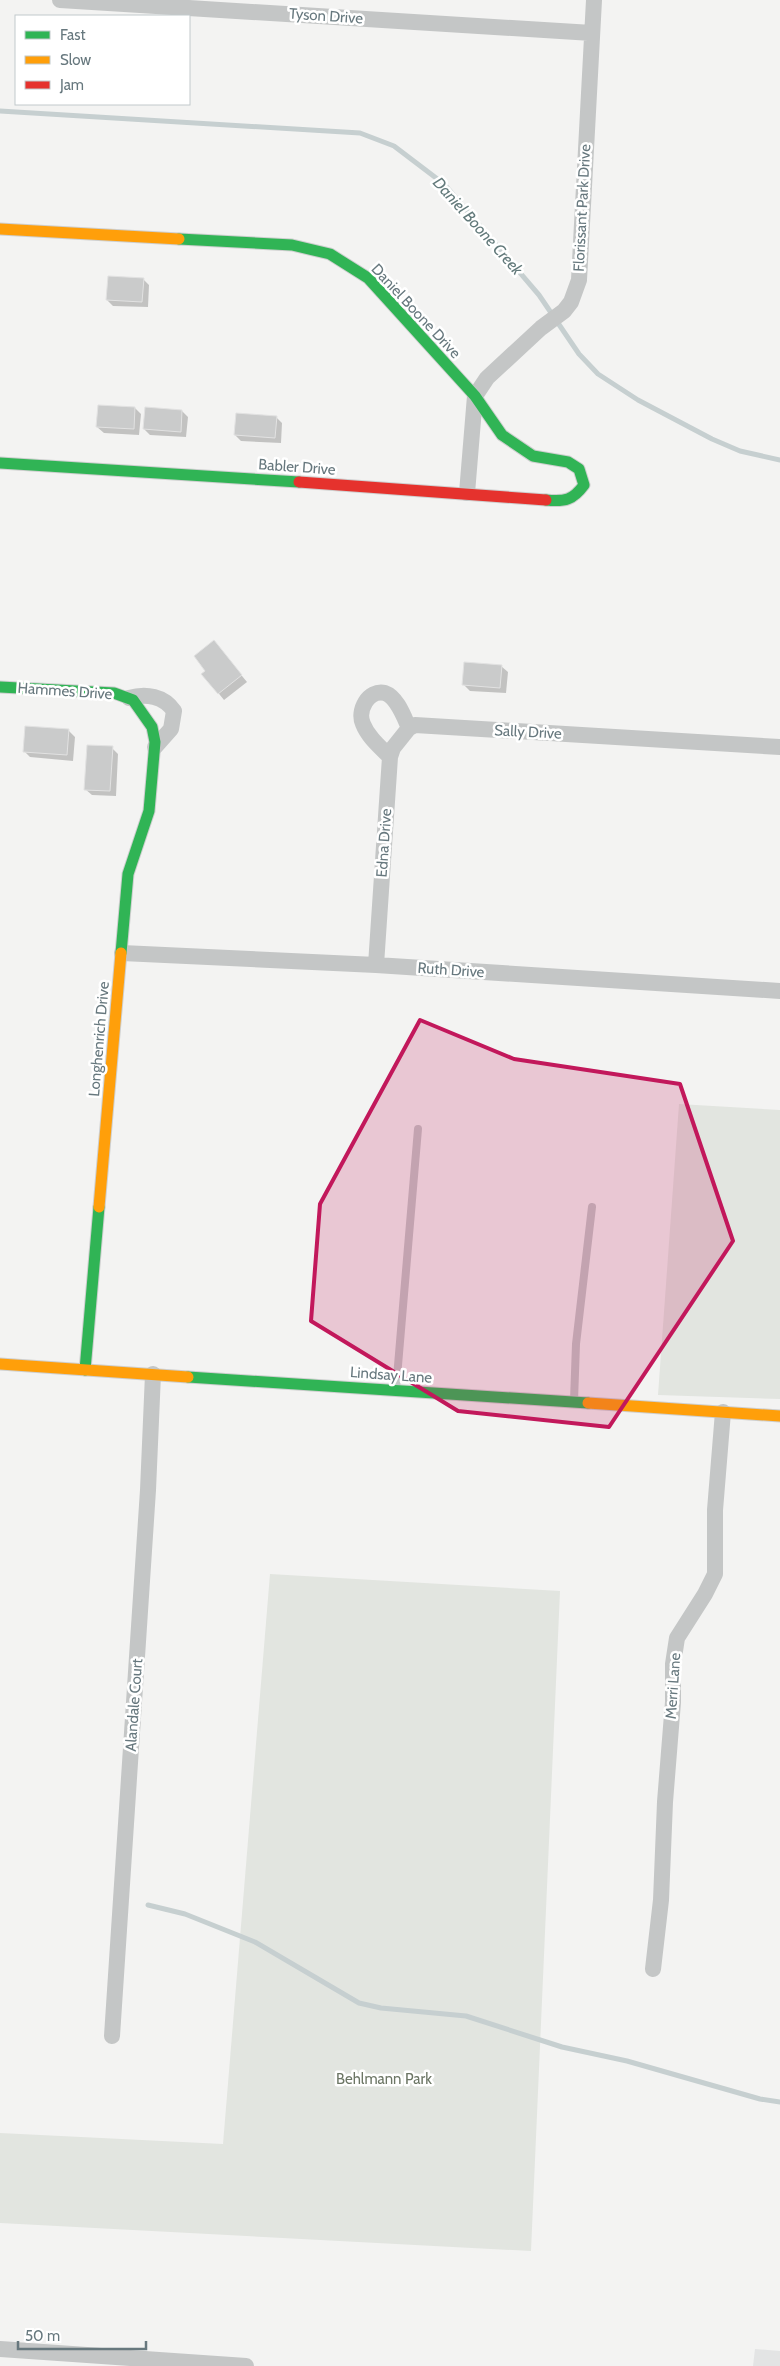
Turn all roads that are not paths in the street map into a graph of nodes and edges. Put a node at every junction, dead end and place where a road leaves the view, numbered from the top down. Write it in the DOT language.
graph roads {
  1 [pos="60,0"];
  2 [pos="594,0"];
  3 [pos="592,33"];
  4 [pos="0,229"];
  5 [pos="474,396"];
  6 [pos="0,462"];
  7 [pos="584,485"];
  8 [pos="467,493"];
  9 [pos="0,687"];
  10 [pos="129,698"];
  11 [pos="146,716"];
  12 [pos="409,728"];
  13 [pos="155,747"];
  14 [pos="780,747"];
  15 [pos="390,757"];
  16 [pos="122,954"];
  17 [pos="376,965"];
  18 [pos="780,991"];
  19 [pos="418,1129"];
  20 [pos="592,1207"];
  21 [pos="0,1364"];
  22 [pos="85,1370"];
  23 [pos="153,1374"];
  24 [pos="396,1391"];
  25 [pos="574,1402"];
  26 [pos="723,1412"];
  27 [pos="780,1416"];
  28 [pos="653,1969"];
  29 [pos="112,2036"];
  30 [pos="0,2349"];
  31 [pos="246,2366"];
  1 -- 3 [label="street, Tyson Drive"];
  2 -- 3 [label="street, Florissant Park Drive"];
  3 -- 5 [label="street, Florissant Park Drive"];
  4 -- 5 [label="street, Daniel Boone Drive"];
  5 -- 7 [label="street, Daniel Boone Drive"];
  5 -- 8 [label="street"];
  6 -- 8 [label="street, Babler Drive"];
  7 -- 8 [label="street, Babler Drive"];
  9 -- 10 [label="street, Hammes Drive"];
  10 -- 11 [label="street, Hammes Drive"];
  10 -- 13 [label="street, Hammes Drive"];
  11 -- 13 [label="street, Longhenrich Drive"];
  12 -- 14 [label="street, Sally Drive"];
  12 -- 15 [label="street, Edna Drive"];
  12 -- 15 [label="street"];
  13 -- 16 [label="street, Longhenrich Drive"];
  15 -- 17 [label="street, Edna Drive"];
  16 -- 17 [label="street, Ruth Drive"];
  16 -- 22 [label="street, Longhenrich Drive"];
  17 -- 18 [label="street, Ruth Drive"];
  19 -- 24 [label="lane"];
  20 -- 25 [label="lane"];
  21 -- 22 [label="street, Lindsay Lane"];
  22 -- 23 [label="street, Lindsay Lane"];
  23 -- 24 [label="street, Lindsay Lane"];
  23 -- 29 [label="street, Alandale Court"];
  24 -- 25 [label="street, Lindsay Lane"];
  25 -- 26 [label="street, Lindsay Lane"];
  26 -- 27 [label="street, Lindsay Lane"];
  26 -- 28 [label="street, Merri Lane"];
  30 -- 31 [label="street"];
}
